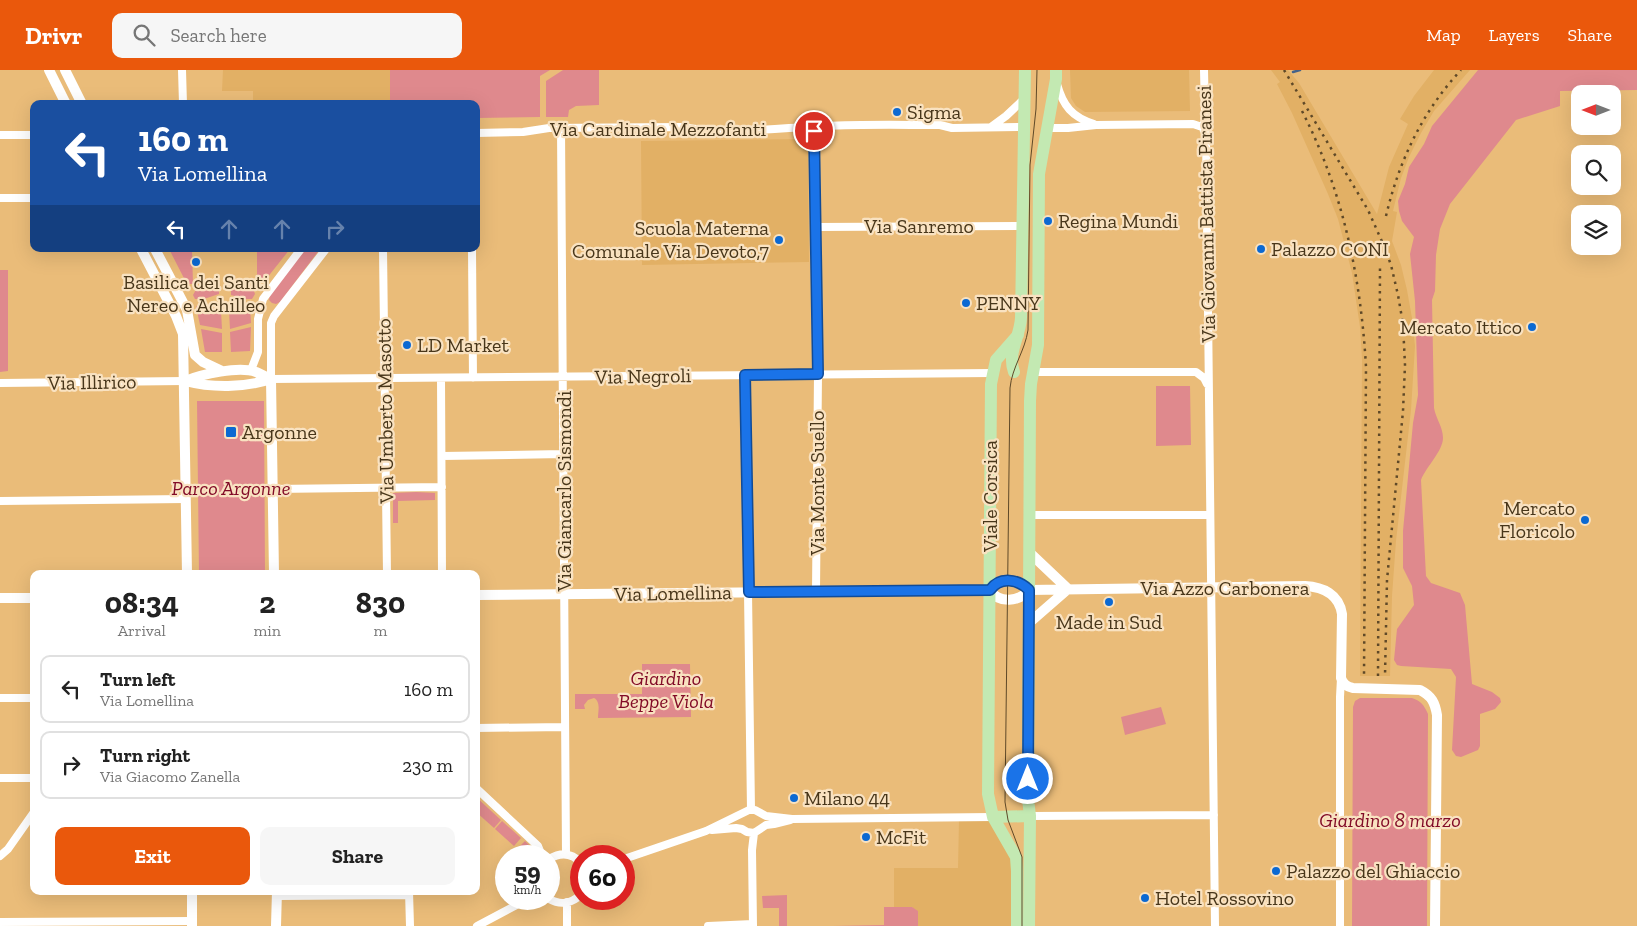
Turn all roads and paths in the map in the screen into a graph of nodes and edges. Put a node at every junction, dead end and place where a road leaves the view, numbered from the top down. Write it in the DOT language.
graph roads {
  1 [pos="49,70"];
  2 [pos="65,70"];
  3 [pos="182,70"];
  4 [pos="1025,70"];
  5 [pos="1204,70"];
  6 [pos="1056,74"];
  7 [pos="1025,98"];
  8 [pos="64,100"];
  9 [pos="80,100"];
  10 [pos="183,100"];
  11 [pos="1096,125"];
  12 [pos="812,127"];
  13 [pos="1024,127"];
  14 [pos="1202,127"];
  15 [pos="561,128"];
  16 [pos="989,128"];
  17 [pos="1047,128"];
  18 [pos="480,133"];
  19 [pos="0,135"];
  20 [pos="30,135"];
  21 [pos="0,198"];
  22 [pos="30,198"];
  23 [pos="1023,226"];
  24 [pos="816,227"];
  25 [pos="143,252"];
  26 [pos="157,252"];
  27 [pos="299,252"];
  28 [pos="324,252"];
  29 [pos="383,252"];
  30 [pos="472,252"];
  31 [pos="261,305"];
  32 [pos="274,316"];
  33 [pos="1018,335"];
  34 [pos="1208,357"];
  35 [pos="251,370"];
  36 [pos="222,371"];
  37 [pos="1014,372"];
  38 [pos="1034,372"];
  39 [pos="1196,372"];
  40 [pos="992,373"];
  41 [pos="818,374"];
  42 [pos="745,375"];
  43 [pos="563,377"];
  44 [pos="441,378"];
  45 [pos="474,378"];
  46 [pos="385,379"];
  47 [pos="271,380"];
  48 [pos="184,381"];
  49 [pos="0,383"];
  50 [pos="1208,388"];
  51 [pos="563,454"];
  52 [pos="442,456"];
  53 [pos="442,487"];
  54 [pos="386,488"];
  55 [pos="273,489"];
  56 [pos="186,499"];
  57 [pos="0,501"];
  58 [pos="1030,515"];
  59 [pos="1210,515"];
  60 [pos="1030,554"];
  61 [pos="187,570"];
  62 [pos="274,570"];
  63 [pos="387,570"];
  64 [pos="442,570"];
  65 [pos="1211,588"];
  66 [pos="1068,589"];
  67 [pos="990,590"];
  68 [pos="1029,590"];
  69 [pos="749,592"];
  70 [pos="816,592"];
  71 [pos="564,594"];
  72 [pos="480,595"];
  73 [pos="0,598"];
  74 [pos="30,598"];
  75 [pos="1029,622"];
  76 [pos="1342,661"];
  77 [pos="1341,678"];
  78 [pos="1362,688"];
  79 [pos="0,698"];
  80 [pos="30,698"];
  81 [pos="566,727"];
  82 [pos="480,728"];
  83 [pos="0,778"];
  84 [pos="30,778"];
  85 [pos="480,792"];
  86 [pos="751,810"];
  87 [pos="742,814"];
  88 [pos="760,814"];
  89 [pos="1214,815"];
  90 [pos="1030,816"];
  91 [pos="993,817"];
  92 [pos="30,818"];
  93 [pos="792,819"];
  94 [pos="762,827"];
  95 [pos="742,828"];
  96 [pos="706,831"];
  97 [pos="754,833"];
  98 [pos="537,845"];
  99 [pos="560,854"];
  100 [pos="566,854"];
  101 [pos="635,855"];
  102 [pos="0,856"];
  103 [pos="570,856"];
  104 [pos="192,895"];
  105 [pos="277,895"];
  106 [pos="409,895"];
  107 [pos="567,902"];
  108 [pos="570,902"];
  109 [pos="560,903"];
  110 [pos="507,910"];
  111 [pos="0,922"];
  112 [pos="192,923"];
  113 [pos="753,925"];
  114 [pos="276,926"];
  115 [pos="410,926"];
  116 [pos="477,926"];
  117 [pos="567,926"];
  118 [pos="708,926"];
  119 [pos="1017,926"];
  120 [pos="1030,926"];
  121 [pos="1215,926"];
  122 [pos="1340,926"];
  123 [pos="1435,926"];
  1 -- 8 [label="street"];
  2 -- 9 [label="street"];
  3 -- 10 [label="street"];
  4 -- 7 [label="main road"];
  5 -- 14 [label="street, Via Giovanni Battista Piranesi"];
  6 -- 11 [label="street"];
  6 -- 17 [label="main road, Viale Corsica"];
  7 -- 13 [label="main road"];
  7 -- 16 [label="street"];
  11 -- 14 [label="street"];
  11 -- 17 [label="street"];
  12 -- 15 [label="street, Via Cardinale Mezzofanti"];
  12 -- 16 [label="street, Via Cardinale Mezzofanti"];
  12 -- 24 [label="street, Via Monte Suello"];
  13 -- 16 [label="street, Via Cardinale Mezzofanti"];
  13 -- 17 [label="main road"];
  13 -- 23 [label="main road"];
  14 -- 34 [label="street, Via Giovanni Battista Piranesi"];
  15 -- 18 [label="street, Via Cardinale Mezzofanti"];
  15 -- 43 [label="street, Via Giancarlo Sismondi"];
  17 -- 38 [label="main road, Viale Corsica"];
  19 -- 20 [label="street"];
  21 -- 22 [label="street"];
  23 -- 24 [label="street, Via Sanremo"];
  23 -- 33 [label="main road"];
  24 -- 41 [label="street, Via Monte Suello"];
  25 -- 48 [label="street"];
  26 -- 36 [label="street"];
  27 -- 31 [label="street"];
  28 -- 32 [label="street"];
  29 -- 46 [label="street, Via Umberto Masotto"];
  30 -- 45 [label="street"];
  31 -- 32 [label="street"];
  31 -- 35 [label="street"];
  32 -- 47 [label="street"];
  33 -- 37 [label="main road"];
  33 -- 40 [label="main road, Viale Corsica"];
  34 -- 39 [label="street, Via Giovanni Battista Piranesi"];
  34 -- 50 [label="street, Via Giovanni Battista Piranesi"];
  35 -- 36 [label="street"];
  35 -- 47 [label="street"];
  36 -- 48 [label="street"];
  37 -- 38 [label="main road, Via Negroli"];
  37 -- 40 [label="main road, Via Negroli"];
  38 -- 39 [label="street"];
  38 -- 58 [label="main road, Viale Corsica"];
  39 -- 50 [label="street"];
  40 -- 41 [label="street, Via Negroli"];
  40 -- 67 [label="main road, Viale Corsica"];
  41 -- 42 [label="street, Via Negroli"];
  41 -- 70 [label="street, Via Monte Suello"];
  42 -- 43 [label="street, Via Negroli"];
  42 -- 69 [label="street"];
  43 -- 45 [label="street, Via Negroli"];
  43 -- 51 [label="street, Via Giancarlo Sismondi"];
  44 -- 45 [label="street, Via Negroli"];
  44 -- 46 [label="street, Via Negroli"];
  44 -- 52 [label="street"];
  46 -- 47 [label="street, Via Negroli"];
  46 -- 54 [label="street, Via Umberto Masotto"];
  47 -- 48 [label="street"];
  47 -- 55 [label="street"];
  48 -- 49 [label="street, Via Illirico"];
  48 -- 56 [label="street"];
  50 -- 59 [label="street, Via Giovanni Battista Piranesi"];
  51 -- 52 [label="street"];
  51 -- 71 [label="street, Via Giancarlo Sismondi"];
  52 -- 53 [label="street"];
  53 -- 54 [label="street"];
  53 -- 64 [label="street"];
  54 -- 55 [label="street"];
  54 -- 63 [label="street, Via Umberto Masotto"];
  55 -- 62 [label="street"];
  56 -- 57 [label="street"];
  56 -- 61 [label="street"];
  58 -- 59 [label="street"];
  58 -- 60 [label="main road, Viale Corsica"];
  59 -- 65 [label="street, Via Giovanni Battista Piranesi"];
  60 -- 66 [label="street, Viale Corsica"];
  60 -- 68 [label="main road, Viale Corsica"];
  65 -- 66 [label="street, Via Azzo Carbonera"];
  65 -- 76 [label="street, Via Azzo Carbonera"];
  65 -- 89 [label="street, Via Giovanni Battista Piranesi"];
  66 -- 68 [label="street, Via Azzo Carbonera"];
  66 -- 75 [label="street"];
  67 -- 68 [label="street, Via Lomellina"];
  67 -- 68 [label="street, Via Lomellina"];
  67 -- 70 [label="street, Via Lomellina"];
  67 -- 91 [label="main road, Viale Corsica"];
  68 -- 75 [label="main road, Viale Corsica"];
  69 -- 70 [label="street, Via Lomellina"];
  69 -- 71 [label="street, Via Lomellina"];
  69 -- 86 [label="street"];
  71 -- 72 [label="street, Via Lomellina"];
  71 -- 81 [label="street, Via Giancarlo Sismondi"];
  73 -- 74 [label="street"];
  75 -- 90 [label="main road, Viale Corsica"];
  76 -- 77 [label="street, Via Azzo Carbonera"];
  76 -- 78 [label="street"];
  77 -- 78 [label="street"];
  77 -- 122 [label="street"];
  78 -- 123 [label="street"];
  79 -- 80 [label="street"];
  81 -- 82 [label="street"];
  81 -- 100 [label="street, Via Giancarlo Sismondi"];
  83 -- 84 [label="street"];
  85 -- 98 [label="street"];
  86 -- 87 [label="street"];
  86 -- 88 [label="street"];
  87 -- 95 [label="street"];
  87 -- 96 [label="street"];
  88 -- 93 [label="street"];
  88 -- 94 [label="street"];
  89 -- 90 [label="street"];
  89 -- 121 [label="street, Via Giovanni Battista Piranesi"];
  90 -- 91 [label="main road"];
  90 -- 120 [label="main road, Viale Corsica"];
  91 -- 93 [label="street"];
  91 -- 119 [label="main road, Viale Corsica"];
  92 -- 102 [label="street"];
  93 -- 94 [label="street"];
  94 -- 97 [label="street"];
  95 -- 96 [label="street"];
  95 -- 97 [label="street"];
  96 -- 101 [label="street"];
  97 -- 113 [label="street"];
  99 -- 100 [label="street"];
  100 -- 103 [label="street"];
  104 -- 112 [label="street"];
  105 -- 114 [label="street"];
  106 -- 115 [label="street"];
  107 -- 108 [label="street"];
  107 -- 109 [label="street"];
  107 -- 117 [label="street"];
  110 -- 116 [label="street"];
  111 -- 112 [label="street"];
  113 -- 118 [label="street"];
}
